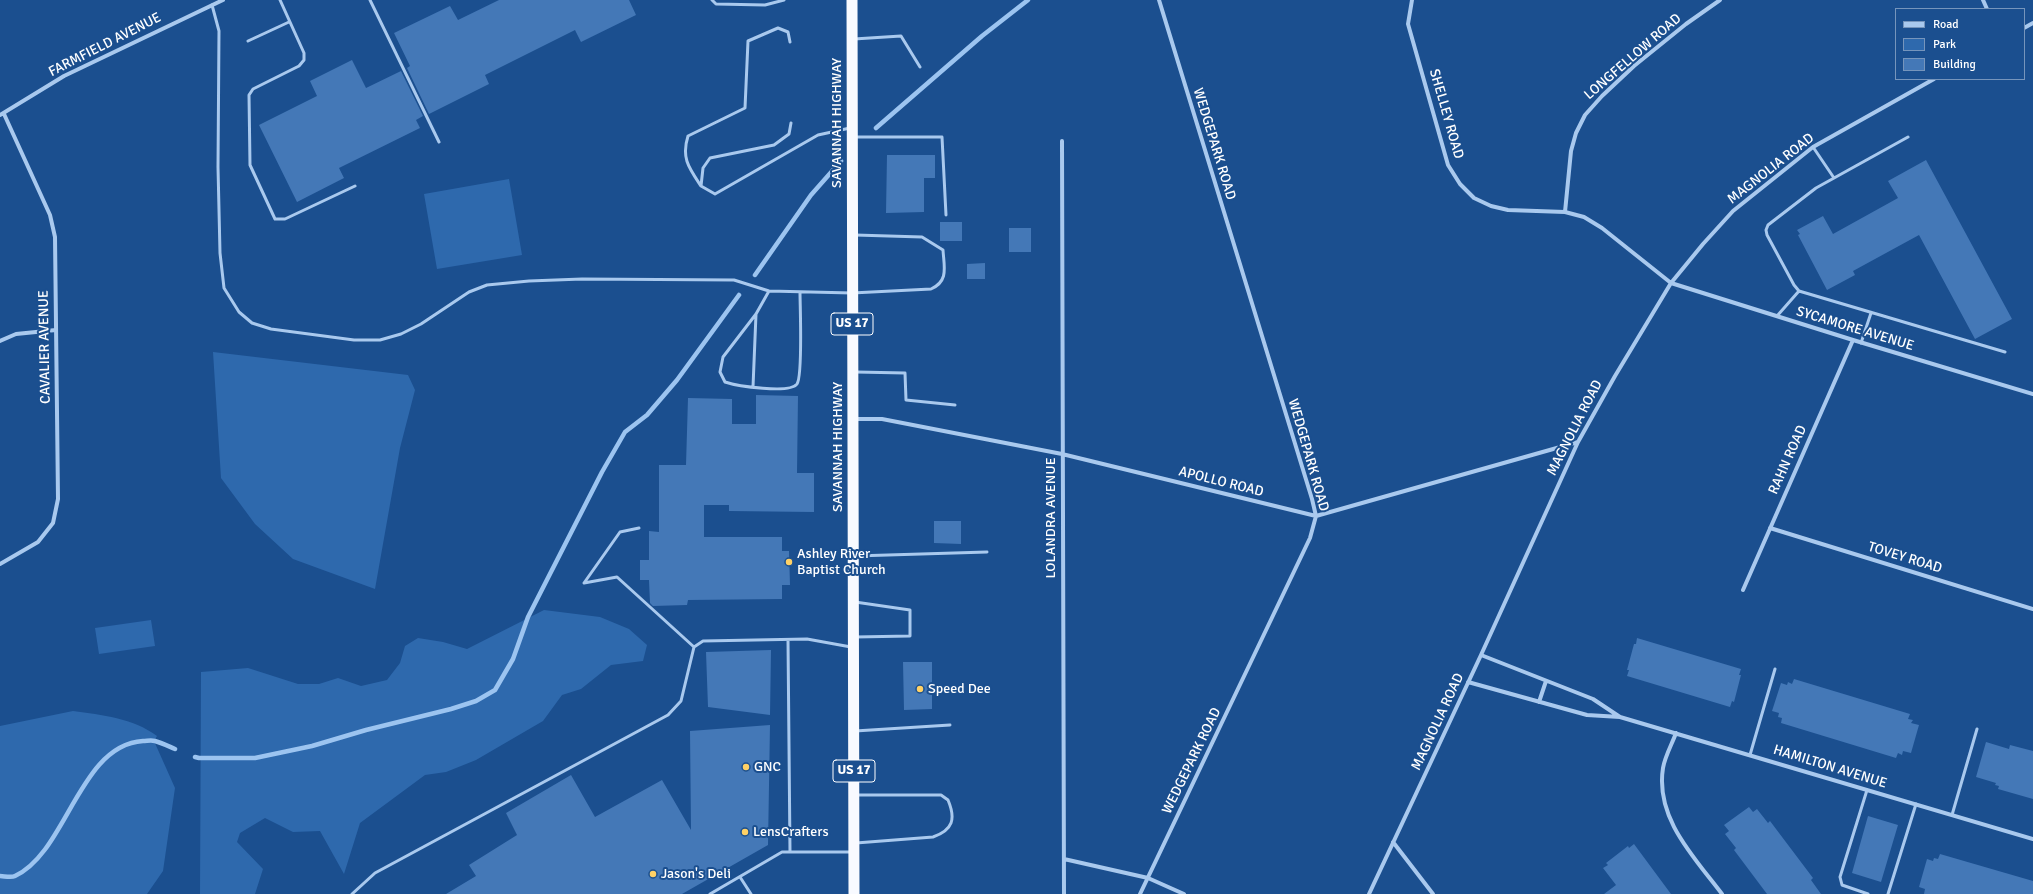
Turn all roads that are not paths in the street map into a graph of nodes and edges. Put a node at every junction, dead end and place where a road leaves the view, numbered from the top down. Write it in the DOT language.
graph roads {
  1 [pos="223,0"];
  2 [pos="280,0"];
  3 [pos="370,0"];
  4 [pos="712,0"];
  5 [pos="784,0"];
  6 [pos="852,0"];
  7 [pos="1159,0"];
  8 [pos="1412,0"];
  9 [pos="1720,0"];
  10 [pos="212,5"];
  11 [pos="289,22"];
  12 [pos="852,39"];
  13 [pos="248,41"];
  14 [pos="790,42"];
  15 [pos="920,67"];
  16 [pos="1932,80"];
  17 [pos="2,114"];
  18 [pos="791,123"];
  19 [pos="852,132"];
  20 [pos="1908,137"];
  21 [pos="1062,141"];
  22 [pos="439,142"];
  23 [pos="1813,147"];
  24 [pos="1834,178"];
  25 [pos="355,186"];
  26 [pos="700,186"];
  27 [pos="1565,212"];
  28 [pos="946,215"];
  29 [pos="852,235"];
  30 [pos="1671,283"];
  31 [pos="769,291"];
  32 [pos="1800,291"];
  33 [pos="800,292"];
  34 [pos="852,293"];
  35 [pos="1871,312"];
  36 [pos="756,314"];
  37 [pos="1777,316"];
  38 [pos="56,330"];
  39 [pos="1852,340"];
  40 [pos="0,341"];
  41 [pos="1861,343"];
  42 [pos="2004,352"];
  43 [pos="852,372"];
  44 [pos="753,387"];
  45 [pos="2033,394"];
  46 [pos="955,405"];
  47 [pos="853,419"];
  48 [pos="1578,442"];
  49 [pos="1062,454"];
  50 [pos="1316,516"];
  51 [pos="639,528"];
  52 [pos="1770,528"];
  53 [pos="987,552"];
  54 [pos="853,556"];
  55 [pos="0,564"];
  56 [pos="1743,590"];
  57 [pos="853,602"];
  58 [pos="2033,610"];
  59 [pos="788,640"];
  60 [pos="853,642"];
  61 [pos="694,647"];
  62 [pos="1481,655"];
  63 [pos="1775,669"];
  64 [pos="1546,681"];
  65 [pos="1468,682"];
  66 [pos="1539,702"];
  67 [pos="1620,717"];
  68 [pos="950,725"];
  69 [pos="1977,729"];
  70 [pos="853,732"];
  71 [pos="1676,733"];
  72 [pos="1750,755"];
  73 [pos="1868,790"];
  74 [pos="854,795"];
  75 [pos="1916,804"];
  76 [pos="1952,815"];
  77 [pos="2033,839"];
  78 [pos="1393,842"];
  79 [pos="854,848"];
  80 [pos="790,852"];
  81 [pos="1064,859"];
  82 [pos="740,877"];
  83 [pos="1148,878"];
  84 [pos="352,894"];
  85 [pos="710,894"];
  86 [pos="751,894"];
  87 [pos="854,894"];
  88 [pos="1064,894"];
  89 [pos="1140,894"];
  90 [pos="1184,894"];
  91 [pos="1369,894"];
  92 [pos="1433,894"];
  93 [pos="1722,894"];
  94 [pos="1868,894"];
  95 [pos="1888,894"];
  1 -- 10 [label="street, FARMFIELD AVENUE"];
  2 -- 11 [label="lane"];
  3 -- 22 [label="lane"];
  4 -- 5 [label="lane"];
  6 -- 12 [label="highway, SAVANNAH HIGHWAY / US 17"];
  7 -- 50 [label="street, WEDGEPARK ROAD"];
  8 -- 27 [label="street, SHELLEY ROAD"];
  9 -- 27 [label="street, LONGFELLOW ROAD"];
  10 -- 17 [label="street, FARMFIELD AVENUE"];
  10 -- 31 [label="lane"];
  11 -- 13 [label="lane"];
  11 -- 25 [label="lane"];
  12 -- 15 [label="lane"];
  12 -- 19 [label="highway, SAVANNAH HIGHWAY / US 17"];
  14 -- 26 [label="lane"];
  16 -- 23 [label="street, MAGNOLIA ROAD"];
  17 -- 38 [label="street, CAVALIER AVENUE"];
  18 -- 26 [label="lane"];
  19 -- 26 [label="lane"];
  19 -- 28 [label="lane"];
  19 -- 29 [label="highway, SAVANNAH HIGHWAY / US 17"];
  20 -- 24 [label="lane"];
  21 -- 49 [label="street, LOLANDRA AVENUE"];
  23 -- 24 [label="lane"];
  23 -- 30 [label="street, MAGNOLIA ROAD"];
  24 -- 32 [label="lane"];
  27 -- 30 [label="street, SHELLEY ROAD"];
  29 -- 34 [label="highway, SAVANNAH HIGHWAY / US 17"];
  29 -- 34 [label="lane"];
  30 -- 37 [label="street, SYCAMORE AVENUE"];
  30 -- 48 [label="street, MAGNOLIA ROAD"];
  31 -- 33 [label="lane"];
  31 -- 36 [label="lane"];
  32 -- 35 [label="lane"];
  32 -- 37 [label="lane"];
  33 -- 34 [label="lane"];
  33 -- 44 [label="lane"];
  34 -- 43 [label="highway, SAVANNAH HIGHWAY / US 17"];
  35 -- 41 [label="lane"];
  35 -- 42 [label="lane"];
  36 -- 44 [label="lane"];
  36 -- 44 [label="lane"];
  37 -- 39 [label="street, SYCAMORE AVENUE"];
  38 -- 40 [label="street"];
  38 -- 55 [label="street, CAVALIER AVENUE"];
  39 -- 41 [label="street, SYCAMORE AVENUE"];
  39 -- 52 [label="street, RAHN ROAD"];
  41 -- 45 [label="street, SYCAMORE AVENUE"];
  43 -- 46 [label="lane"];
  43 -- 47 [label="highway, SAVANNAH HIGHWAY / US 17"];
  47 -- 49 [label="street, APOLLO ROAD"];
  47 -- 54 [label="highway, SAVANNAH HIGHWAY / US 17"];
  48 -- 50 [label="street, APOLLO ROAD"];
  48 -- 62 [label="street, MAGNOLIA ROAD"];
  49 -- 50 [label="street, APOLLO ROAD"];
  49 -- 81 [label="street, LOLANDRA AVENUE"];
  50 -- 83 [label="street, WEDGEPARK ROAD"];
  51 -- 61 [label="lane"];
  52 -- 56 [label="street, RAHN ROAD"];
  52 -- 58 [label="street, TOVEY ROAD"];
  53 -- 54 [label="lane"];
  54 -- 57 [label="highway, SAVANNAH HIGHWAY / US 17"];
  57 -- 60 [label="highway, SAVANNAH HIGHWAY / US 17"];
  57 -- 60 [label="lane"];
  59 -- 60 [label="lane"];
  59 -- 61 [label="lane"];
  59 -- 80 [label="lane"];
  60 -- 70 [label="highway, SAVANNAH HIGHWAY / US 17"];
  61 -- 84 [label="lane"];
  62 -- 64 [label="street, HAMILTON AVENUE"];
  62 -- 65 [label="street, MAGNOLIA ROAD"];
  63 -- 72 [label="lane"];
  64 -- 66 [label="street"];
  64 -- 67 [label="street, HAMILTON AVENUE"];
  65 -- 66 [label="street, HAMILTON AVENUE"];
  65 -- 78 [label="street, MAGNOLIA ROAD"];
  66 -- 67 [label="street, HAMILTON AVENUE"];
  67 -- 71 [label="street, HAMILTON AVENUE"];
  68 -- 70 [label="lane"];
  69 -- 76 [label="lane"];
  70 -- 74 [label="highway, SAVANNAH HIGHWAY / US 17"];
  71 -- 72 [label="street, HAMILTON AVENUE"];
  71 -- 93 [label="street"];
  72 -- 73 [label="street, HAMILTON AVENUE"];
  73 -- 75 [label="street, HAMILTON AVENUE"];
  73 -- 94 [label="lane"];
  74 -- 79 [label="highway, SAVANNAH HIGHWAY / US 17"];
  74 -- 79 [label="lane"];
  75 -- 76 [label="street, HAMILTON AVENUE"];
  75 -- 95 [label="lane"];
  76 -- 77 [label="street, HAMILTON AVENUE"];
  78 -- 91 [label="street, MAGNOLIA ROAD"];
  78 -- 92 [label="street"];
  79 -- 80 [label="lane"];
  79 -- 87 [label="highway, SAVANNAH HIGHWAY / US 17"];
  80 -- 82 [label="lane"];
  81 -- 83 [label="street"];
  81 -- 88 [label="street, LOLANDRA AVENUE"];
  82 -- 85 [label="lane"];
  82 -- 86 [label="lane"];
  83 -- 89 [label="street, WEDGEPARK ROAD"];
  83 -- 90 [label="street"];
}
